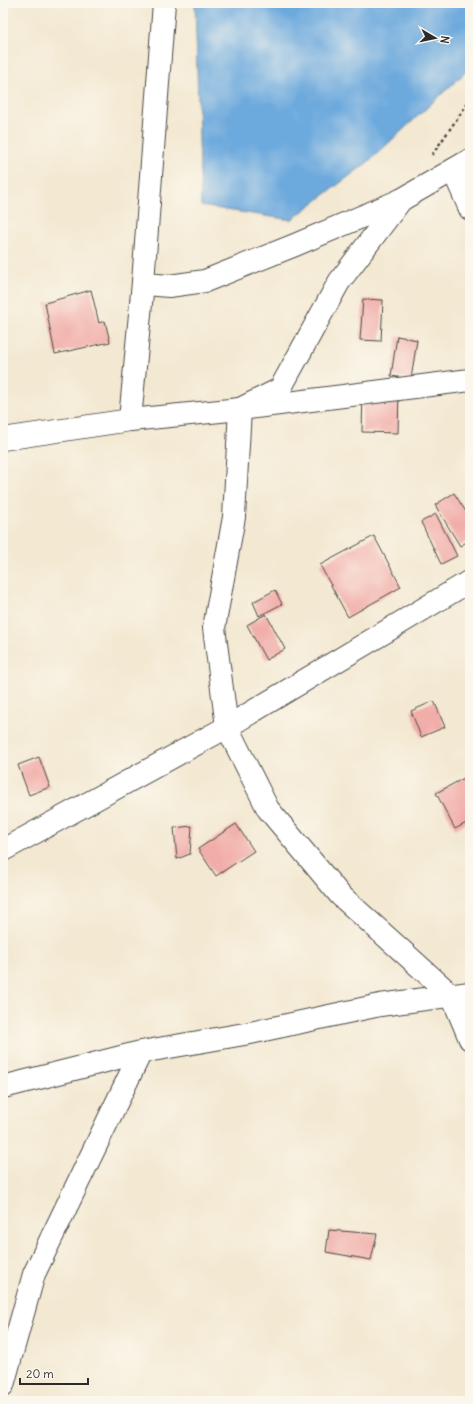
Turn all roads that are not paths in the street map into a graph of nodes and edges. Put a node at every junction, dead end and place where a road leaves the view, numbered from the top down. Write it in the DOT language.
graph roads {
  1 [pos="164,3"];
  2 [pos="461,165"];
  3 [pos="401,200"];
  4 [pos="470,209"];
  5 [pos="143,282"];
  6 [pos="470,380"];
  7 [pos="240,409"];
  8 [pos="130,420"];
  9 [pos="3,439"];
  10 [pos="470,581"];
  11 [pos="227,727"];
  12 [pos="3,850"];
  13 [pos="461,994"];
  14 [pos="470,1038"];
  15 [pos="141,1052"];
  16 [pos="3,1087"];
  17 [pos="3,1384"];
  1 -- 5 [label="street"];
  2 -- 3 [label="street"];
  2 -- 4 [label="street"];
  3 -- 5 [label="street"];
  3 -- 7 [label="street"];
  5 -- 8 [label="street"];
  6 -- 7 [label="street"];
  7 -- 8 [label="street"];
  7 -- 11 [label="street"];
  8 -- 9 [label="street"];
  10 -- 11 [label="street"];
  11 -- 12 [label="street"];
  11 -- 13 [label="street"];
  13 -- 14 [label="street"];
  13 -- 15 [label="street"];
  15 -- 16 [label="street"];
  15 -- 17 [label="street"];
}
